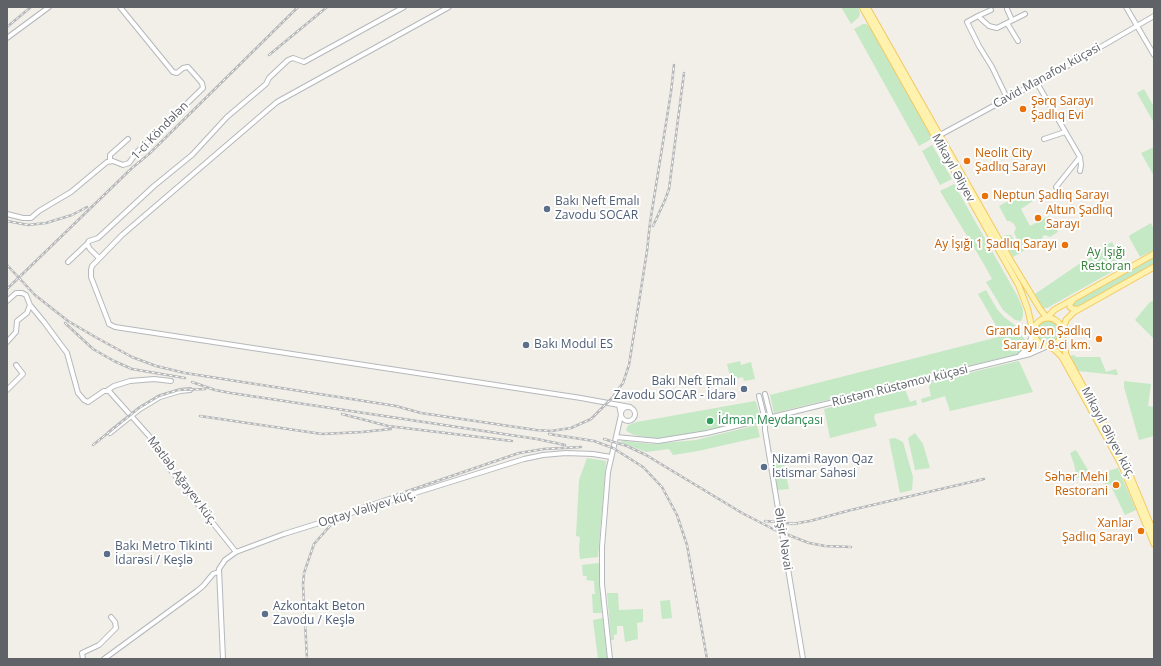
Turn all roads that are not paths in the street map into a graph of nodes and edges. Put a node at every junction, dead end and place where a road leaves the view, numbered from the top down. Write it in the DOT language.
graph roads {
  1 [pos="49,7"];
  2 [pos="120,7"];
  3 [pos="404,7"];
  4 [pos="449,7"];
  5 [pos="862,7"];
  6 [pos="867,7"];
  7 [pos="1126,7"];
  8 [pos="1007,9"];
  9 [pos="991,10"];
  10 [pos="1024,14"];
  11 [pos="978,16"];
  12 [pos="1154,16"];
  13 [pos="1012,20"];
  14 [pos="1007,23"];
  15 [pos="1137,26"];
  16 [pos="7,38"];
  17 [pos="1018,41"];
  18 [pos="1154,55"];
  19 [pos="1037,83"];
  20 [pos="1007,98"];
  21 [pos="1065,132"];
  22 [pos="940,135"];
  23 [pos="128,139"];
  24 [pos="1044,139"];
  25 [pos="1080,157"];
  26 [pos="110,161"];
  27 [pos="1080,171"];
  28 [pos="1056,186"];
  29 [pos="7,214"];
  30 [pos="87,244"];
  31 [pos="1154,254"];
  32 [pos="99,258"];
  33 [pos="68,262"];
  34 [pos="1154,266"];
  35 [pos="1073,299"];
  36 [pos="7,301"];
  37 [pos="30,305"];
  38 [pos="1040,309"];
  39 [pos="1079,309"];
  40 [pos="1054,310"];
  41 [pos="1047,318"];
  42 [pos="1034,333"];
  43 [pos="1062,334"];
  44 [pos="7,342"];
  45 [pos="1048,346"];
  46 [pos="1018,356"];
  47 [pos="16,365"];
  48 [pos="171,381"];
  49 [pos="7,390"];
  50 [pos="108,390"];
  51 [pos="190,390"];
  52 [pos="765,394"];
  53 [pos="759,396"];
  54 [pos="619,405"];
  55 [pos="630,407"];
  56 [pos="621,415"];
  57 [pos="131,416"];
  58 [pos="771,418"];
  59 [pos="765,420"];
  60 [pos="110,433"];
  61 [pos="616,437"];
  62 [pos="611,457"];
  63 [pos="1152,535"];
  64 [pos="1154,545"];
  65 [pos="236,552"];
  66 [pos="218,572"];
  67 [pos="111,617"];
  68 [pos="82,659"];
  69 [pos="104,659"];
  70 [pos="223,659"];
  71 [pos="610,659"];
  72 [pos="802,659"];
  1 -- 16 [label="street"];
  2 -- 26 [label="street, 1-ci Köndələn"];
  3 -- 30 [label="street"];
  4 -- 32 [label="street"];
  5 -- 42 [label="main road, Mikayıl Əliyev"];
  6 -- 22 [label="main road, Mikayıl Əliyev"];
  7 -- 15 [label="street"];
  8 -- 13 [label="street"];
  9 -- 11 [label="street"];
  10 -- 13 [label="street"];
  11 -- 14 [label="street"];
  11 -- 20 [label="street"];
  12 -- 15 [label="street, Cavid Manafov küçəsi"];
  13 -- 14 [label="street"];
  14 -- 17 [label="street"];
  15 -- 18 [label="street"];
  15 -- 19 [label="street, Cavid Manafov küçəsi"];
  19 -- 20 [label="street, Cavid Manafov küçəsi"];
  19 -- 21 [label="street"];
  20 -- 22 [label="street, Cavid Manafov küçəsi"];
  21 -- 24 [label="street"];
  21 -- 25 [label="street"];
  22 -- 38 [label="main road, Mikayıl Əliyev"];
  23 -- 26 [label="street"];
  25 -- 27 [label="street"];
  25 -- 28 [label="street"];
  26 -- 29 [label="street"];
  30 -- 32 [label="street"];
  30 -- 33 [label="street"];
  31 -- 35 [label="main road"];
  32 -- 54 [label="street"];
  34 -- 39 [label="main road"];
  35 -- 39 [label="main road"];
  35 -- 40 [label="main road"];
  36 -- 37 [label="street"];
  37 -- 44 [label="street"];
  37 -- 50 [label="street"];
  38 -- 40 [label="main road"];
  38 -- 41 [label="main road, Mikayıl Əliyev"];
  39 -- 43 [label="main road"];
  40 -- 41 [label="main road"];
  41 -- 42 [label="main road"];
  41 -- 43 [label="main road"];
  42 -- 45 [label="main road"];
  42 -- 46 [label="street"];
  43 -- 45 [label="main road"];
  43 -- 63 [label="main road, Mikayıl Əliyev küç."];
  45 -- 46 [label="street, Rüstəm Rüstəmov küçəsi"];
  45 -- 63 [label="main road"];
  46 -- 58 [label="street, Rüstəm Rüstəmov küçəsi"];
  47 -- 49 [label="street"];
  48 -- 50 [label="street"];
  50 -- 57 [label="street, Mətləb Ağayev küç."];
  51 -- 57 [label="street"];
  52 -- 58 [label="street"];
  53 -- 59 [label="street, Əlişir Nəvai"];
  54 -- 55 [label="street"];
  54 -- 56 [label="street"];
  55 -- 56 [label="street"];
  55 -- 56 [label="street"];
  56 -- 61 [label="street"];
  57 -- 60 [label="street"];
  57 -- 65 [label="street, Mətləb Ağayev küç."];
  58 -- 59 [label="street, Rüstəm Rüstəmov küçəsi"];
  59 -- 61 [label="street, Rüstəm Rüstəmov küçəsi"];
  59 -- 72 [label="street, Əlişir Nəvai"];
  61 -- 62 [label="street"];
  62 -- 65 [label="street, Oqtay Vəliyev küç."];
  62 -- 71 [label="street"];
  63 -- 64 [label="main road"];
  65 -- 66 [label="street, Oqtay Vəliyev küç."];
  66 -- 69 [label="street, Oqtay Vəliyev küç."];
  66 -- 70 [label="street"];
  67 -- 68 [label="street"];
}
